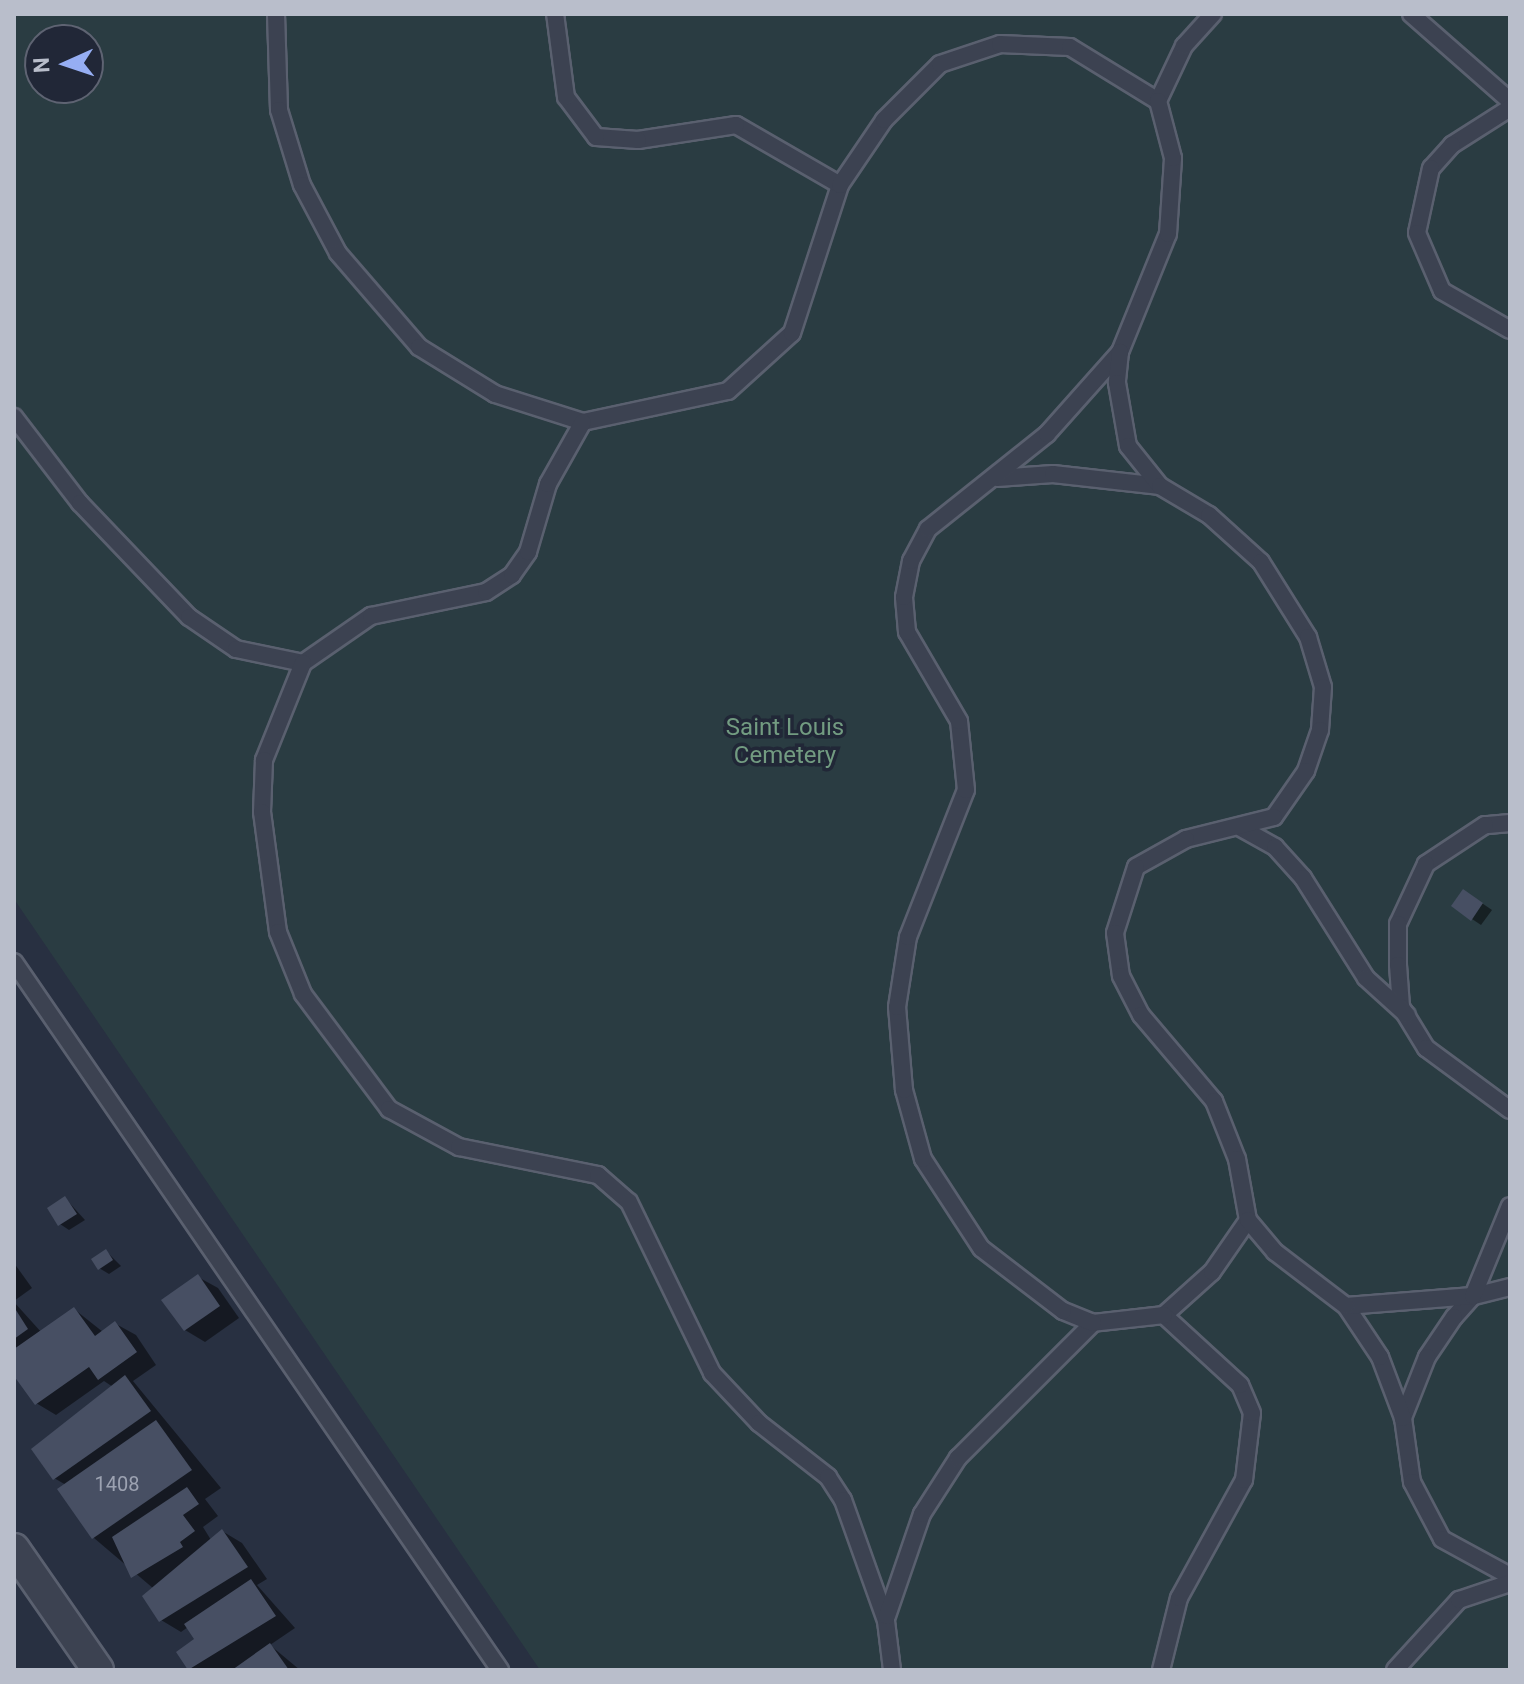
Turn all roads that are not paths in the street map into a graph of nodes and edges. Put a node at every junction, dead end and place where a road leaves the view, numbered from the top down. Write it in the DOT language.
graph roads {
  1 [pos="276,14"];
  2 [pos="555,14"];
  3 [pos="1213,14"];
  4 [pos="1411,14"];
  5 [pos="1158,101"];
  6 [pos="1510,101"];
  7 [pos="1510,108"];
  8 [pos="840,185"];
  9 [pos="1510,330"];
  10 [pos="1120,352"];
  11 [pos="14,417"];
  12 [pos="583,422"];
  13 [pos="997,478"];
  14 [pos="1160,486"];
  15 [pos="303,663"];
  16 [pos="1510,823"];
  17 [pos="1241,828"];
  18 [pos="14,962"];
  19 [pos="1407,1016"];
  20 [pos="1510,1110"];
  21 [pos="1510,1206"];
  22 [pos="1248,1220"];
  23 [pos="1510,1287"];
  24 [pos="1473,1296"];
  25 [pos="1346,1306"];
  26 [pos="1164,1315"];
  27 [pos="1093,1323"];
  28 [pos="1403,1418"];
  29 [pos="14,1549"];
  30 [pos="1510,1576"];
  31 [pos="1510,1583"];
  32 [pos="886,1621"];
  33 [pos="98,1670"];
  34 [pos="500,1670"];
  35 [pos="892,1670"];
  36 [pos="1161,1670"];
  37 [pos="1395,1670"];
  1 -- 12 [label="lane"];
  2 -- 8 [label="lane"];
  3 -- 5 [label="lane"];
  4 -- 6 [label="lane"];
  5 -- 8 [label="lane"];
  5 -- 10 [label="lane"];
  7 -- 9 [label="lane"];
  8 -- 12 [label="lane"];
  10 -- 13 [label="lane"];
  10 -- 14 [label="lane"];
  11 -- 15 [label="lane"];
  12 -- 15 [label="lane"];
  13 -- 14 [label="lane"];
  13 -- 27 [label="lane"];
  14 -- 17 [label="lane"];
  15 -- 32 [label="lane"];
  16 -- 19 [label="lane"];
  17 -- 19 [label="lane"];
  17 -- 22 [label="lane"];
  18 -- 34 [label="lane"];
  19 -- 20 [label="lane"];
  21 -- 24 [label="lane"];
  22 -- 25 [label="lane"];
  22 -- 26 [label="lane"];
  23 -- 24 [label="lane"];
  24 -- 25 [label="lane"];
  24 -- 28 [label="lane"];
  25 -- 28 [label="lane"];
  26 -- 27 [label="lane"];
  26 -- 36 [label="lane"];
  27 -- 32 [label="lane"];
  28 -- 30 [label="lane"];
  29 -- 33 [label="street"];
  31 -- 37 [label="lane"];
  32 -- 35 [label="lane"];
}
